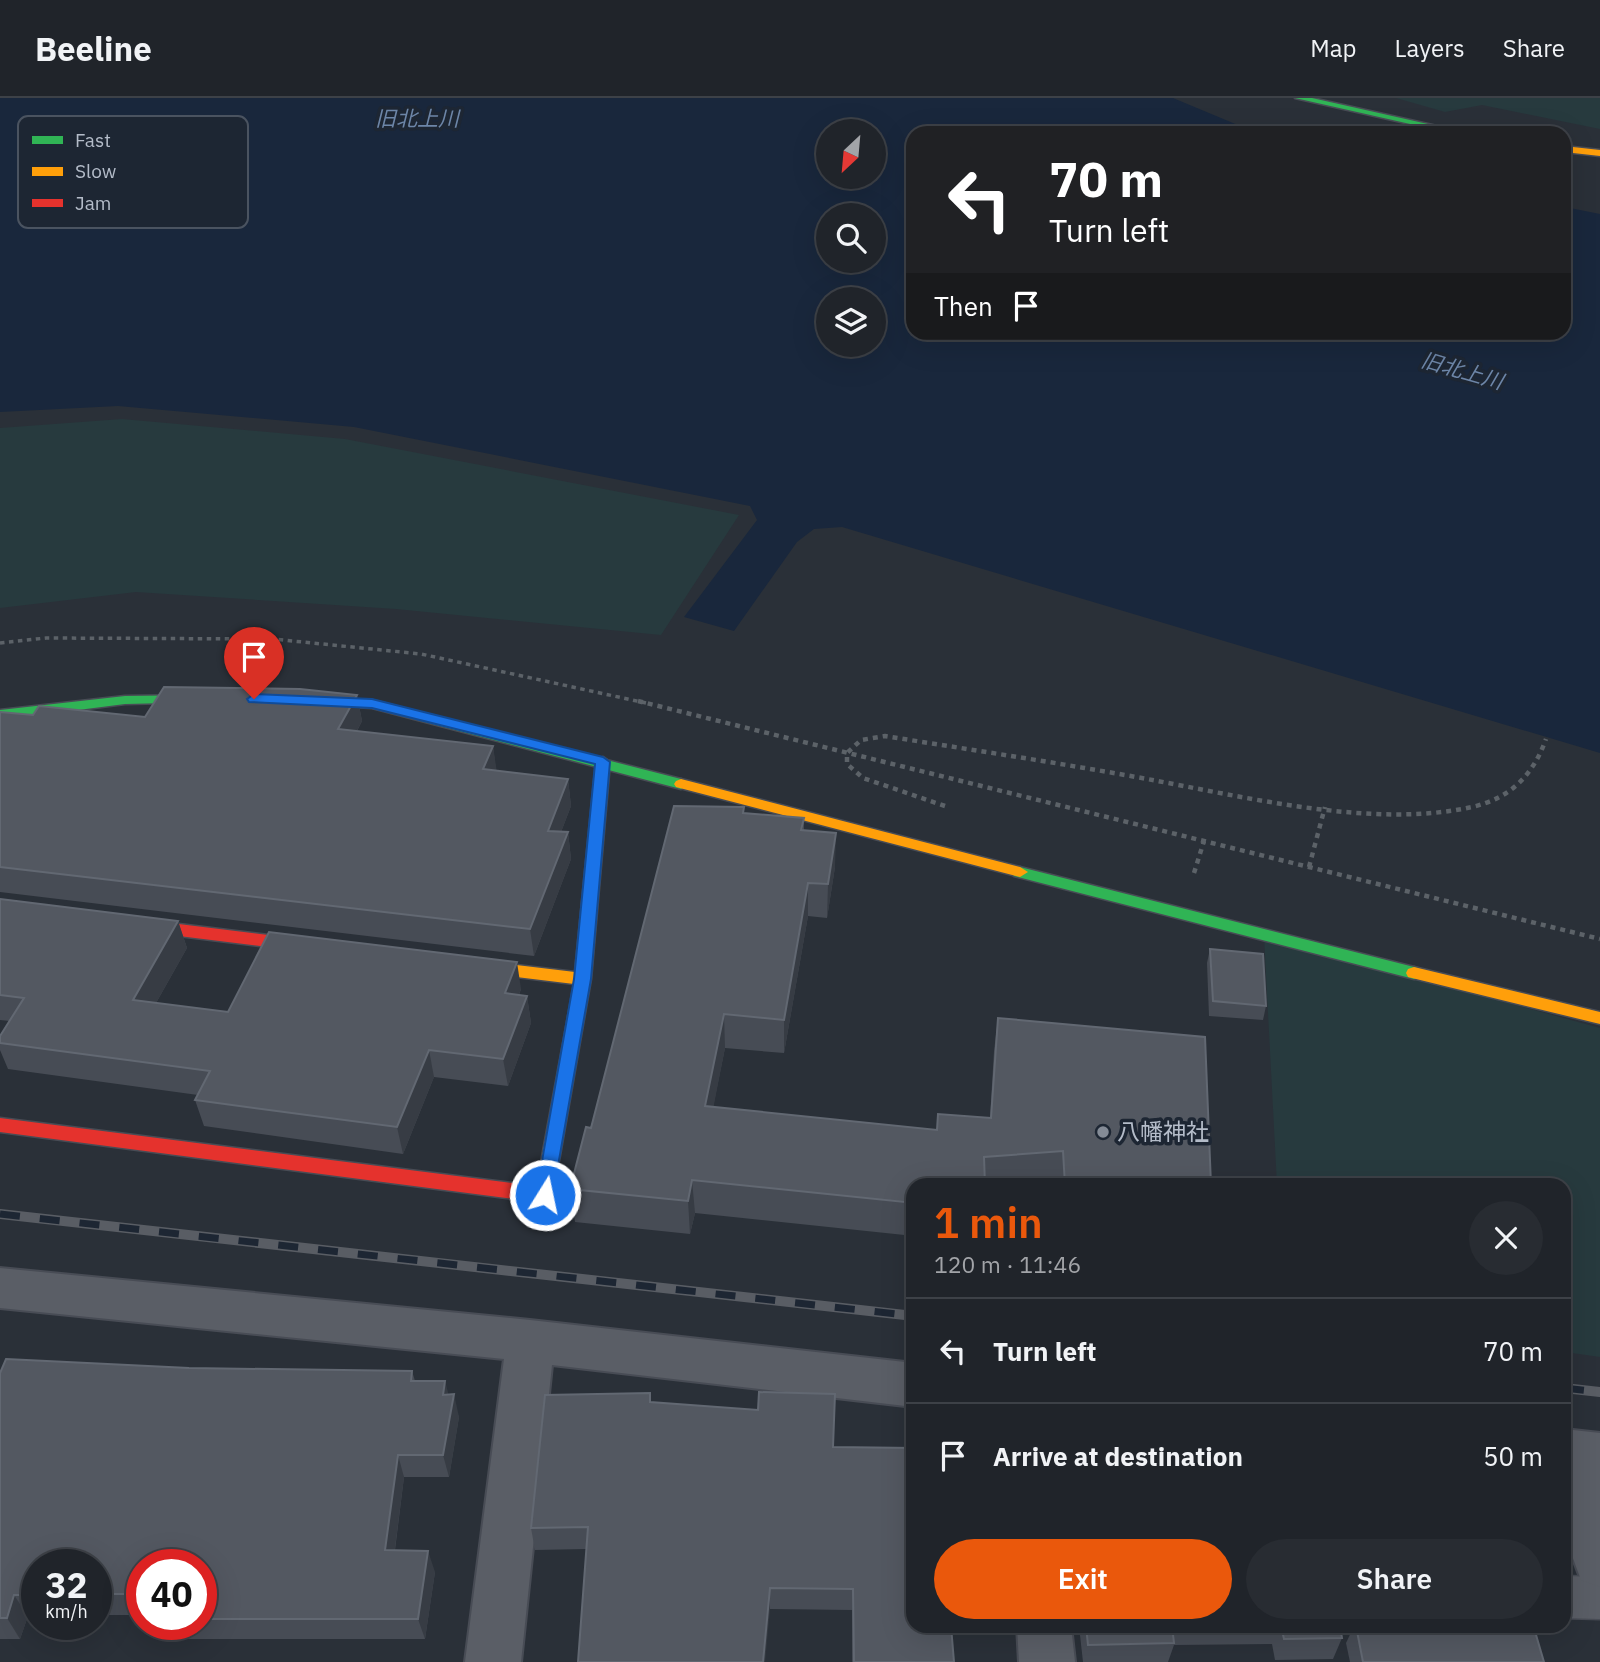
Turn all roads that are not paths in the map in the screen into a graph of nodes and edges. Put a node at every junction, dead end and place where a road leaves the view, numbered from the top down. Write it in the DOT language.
graph roads {
  1 [pos="1299,98"];
  2 [pos="1431,126"];
  3 [pos="1571,150"];
  4 [pos="1600,153"];
  5 [pos="228,699"];
  6 [pos="293,700"];
  7 [pos="0,715"];
  8 [pos="603,762"];
  9 [pos="111,921"];
  10 [pos="333,948"];
  11 [pos="444,962"];
  12 [pos="583,979"];
  13 [pos="1600,1018"];
  14 [pos="0,1125"];
  15 [pos="0,1287"];
  16 [pos="530,1341"];
  17 [pos="906,1384"];
  18 [pos="1571,1453"];
  19 [pos="1600,1456"];
  20 [pos="1571,1473"];
  21 [pos="1600,1562"];
  22 [pos="1571,1597"];
  23 [pos="1600,1598"];
  24 [pos="1045,1633"];
  25 [pos="493,1662"];
  26 [pos="1047,1662"];
  1 -- 2 [label="street"];
  3 -- 4 [label="street"];
  5 -- 7 [label="street"];
  6 -- 8 [label="street"];
  8 -- 12 [label="street"];
  8 -- 13 [label="street"];
  9 -- 10 [label="street"];
  11 -- 12 [label="street"];
  12 -- 14 [label="street"];
  15 -- 16 [label="street"];
  16 -- 17 [label="street"];
  16 -- 25 [label="street"];
  18 -- 19 [label="street"];
  20 -- 21 [label="street"];
  22 -- 23 [label="lane"];
  24 -- 26 [label="street"];
}
